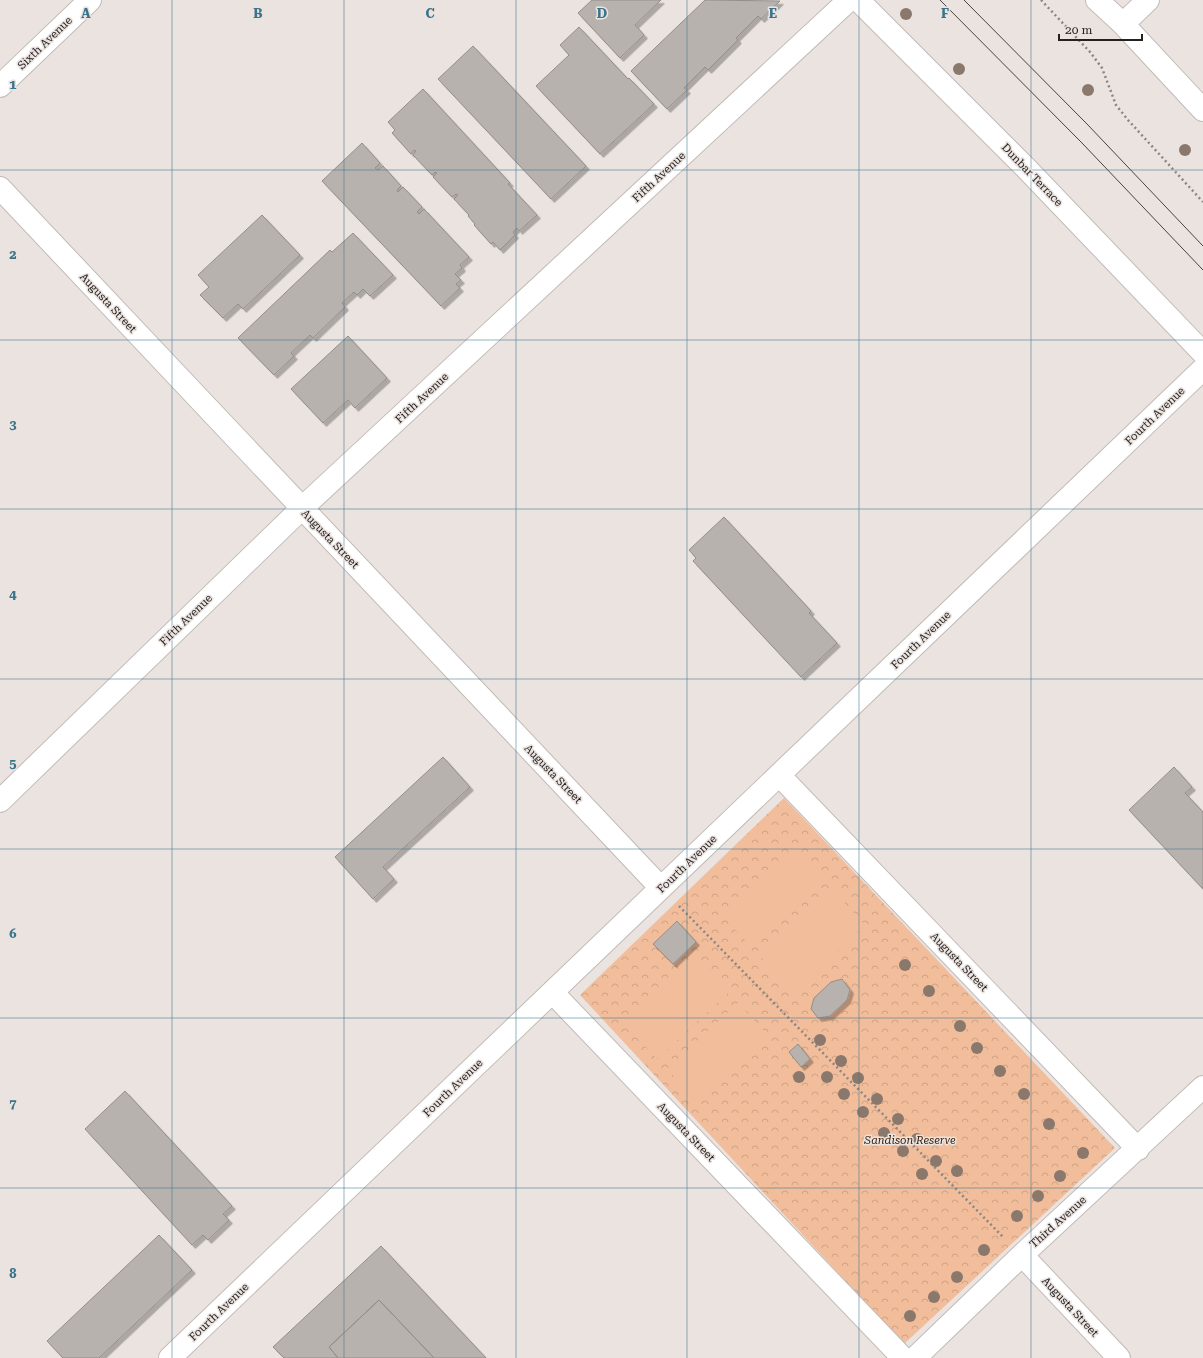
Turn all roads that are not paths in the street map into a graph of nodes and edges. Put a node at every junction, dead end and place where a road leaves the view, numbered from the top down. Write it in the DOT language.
graph roads {
  1 [pos="90,0"];
  2 [pos="849,0"];
  3 [pos="858,0"];
  4 [pos="1097,0"];
  5 [pos="1148,0"];
  6 [pos="1123,24"];
  7 [pos="0,86"];
  8 [pos="1203,110"];
  9 [pos="0,188"];
  10 [pos="1203,353"];
  11 [pos="1203,369"];
  12 [pos="302,509"];
  13 [pos="780,776"];
  14 [pos="0,801"];
  15 [pos="662,888"];
  16 [pos="553,993"];
  17 [pos="1203,1087"];
  18 [pos="1138,1149"];
  19 [pos="1022,1255"];
  20 [pos="170,1358"];
  21 [pos="903,1358"];
  22 [pos="915,1358"];
  23 [pos="1119,1358"];
  1 -- 7 [label="street, Sixth Avenue"];
  2 -- 12 [label="street, Fifth Avenue"];
  3 -- 10 [label="street, Dunbar Terrace"];
  4 -- 6 [label="street"];
  5 -- 6 [label="street"];
  6 -- 8 [label="street"];
  9 -- 12 [label="street, Augusta Street"];
  11 -- 13 [label="street, Fourth Avenue"];
  12 -- 14 [label="street, Fifth Avenue"];
  12 -- 15 [label="street, Augusta Street"];
  13 -- 15 [label="street, Fourth Avenue"];
  13 -- 18 [label="street, Augusta Street"];
  15 -- 16 [label="street, Fourth Avenue"];
  16 -- 20 [label="street, Fourth Avenue"];
  16 -- 21 [label="street, Augusta Street"];
  17 -- 18 [label="street, Third Avenue"];
  18 -- 19 [label="street, Third Avenue"];
  19 -- 22 [label="street, Third Avenue"];
  19 -- 23 [label="street, Augusta Street"];
}
